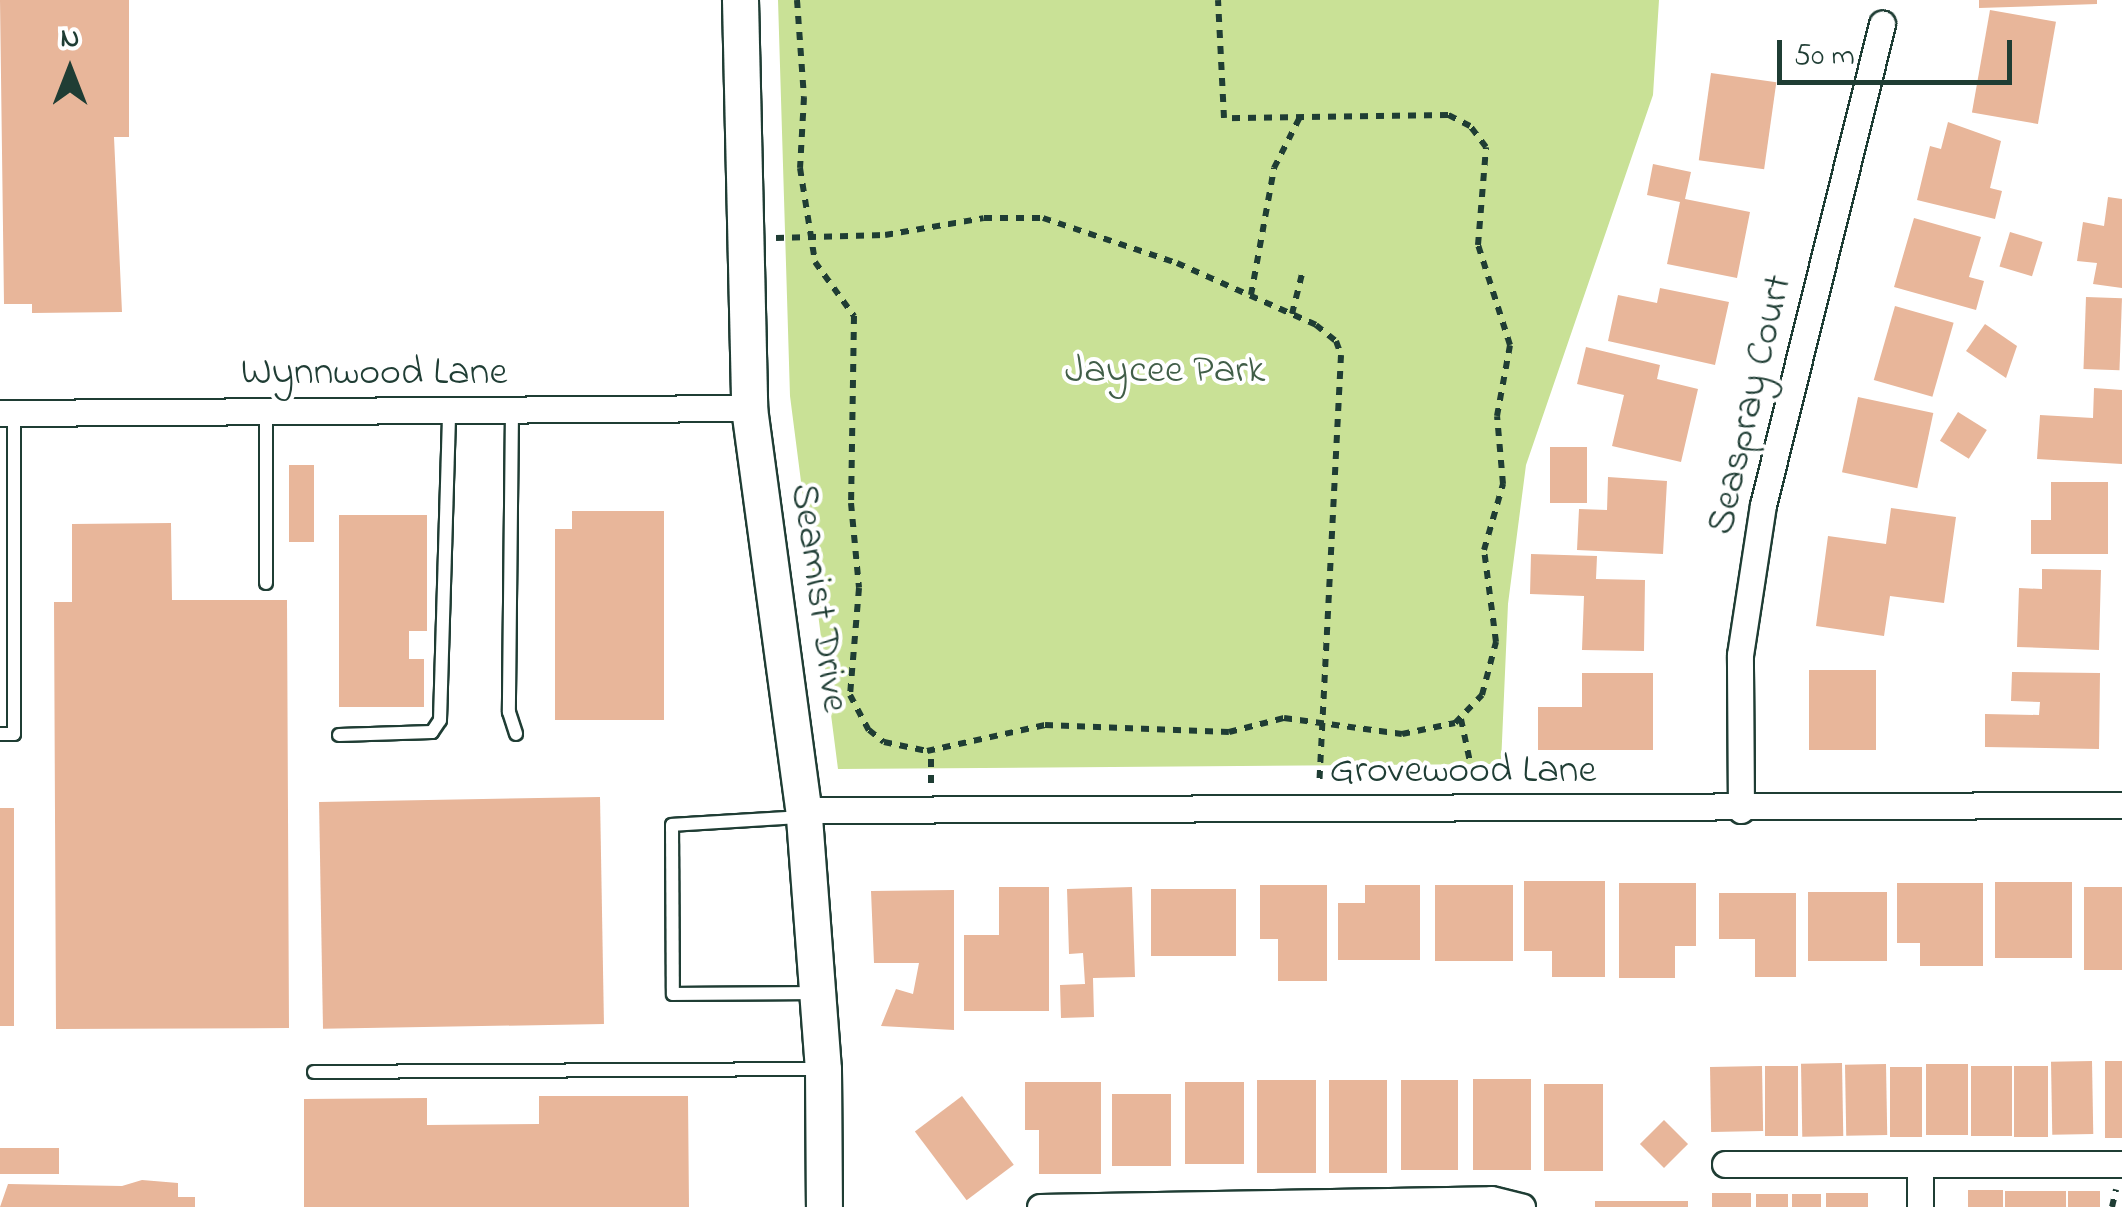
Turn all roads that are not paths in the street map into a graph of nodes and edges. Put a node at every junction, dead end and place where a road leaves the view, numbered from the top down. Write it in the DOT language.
graph roads {
  1 [pos="740,0"];
  2 [pos="1882,23"];
  3 [pos="749,408"];
  4 [pos="449,410"];
  5 [pos="512,410"];
  6 [pos="266,412"];
  7 [pos="7,413"];
  8 [pos="266,583"];
  9 [pos="0,734"];
  10 [pos="516,734"];
  11 [pos="339,735"];
  12 [pos="2122,805"];
  13 [pos="1741,810"];
  14 [pos="804,813"];
  15 [pos="818,993"];
  16 [pos="823,1069"];
  17 [pos="314,1072"];
  18 [pos="1725,1164"];
  19 [pos="1920,1164"];
  20 [pos="2119,1175"];
  21 [pos="824,1207"];
  22 [pos="1040,1207"];
  23 [pos="1522,1207"];
  24 [pos="1920,1207"];
  1 -- 3 [label="street, Seamist Drive"];
  2 -- 13 [label="street, Seaspray Court"];
  3 -- 5 [label="street, Wynnwood Lane"];
  3 -- 14 [label="street, Seamist Drive"];
  4 -- 5 [label="street, Wynnwood Lane"];
  4 -- 6 [label="street, Wynnwood Lane"];
  4 -- 11 [label="lane"];
  5 -- 10 [label="lane"];
  6 -- 7 [label="street, Wynnwood Lane"];
  6 -- 8 [label="lane"];
  7 -- 9 [label="lane"];
  12 -- 13 [label="street, Grovewood Lane"];
  13 -- 14 [label="street, Grovewood Lane"];
  14 -- 15 [label="street, Seamist Drive"];
  14 -- 15 [label="lane"];
  15 -- 16 [label="street, Seamist Drive"];
  16 -- 17 [label="lane"];
  16 -- 21 [label="street, Seamist Drive"];
  18 -- 19 [label="street"];
  19 -- 20 [label="street"];
  19 -- 24 [label="street"];
  22 -- 23 [label="street"];
}
